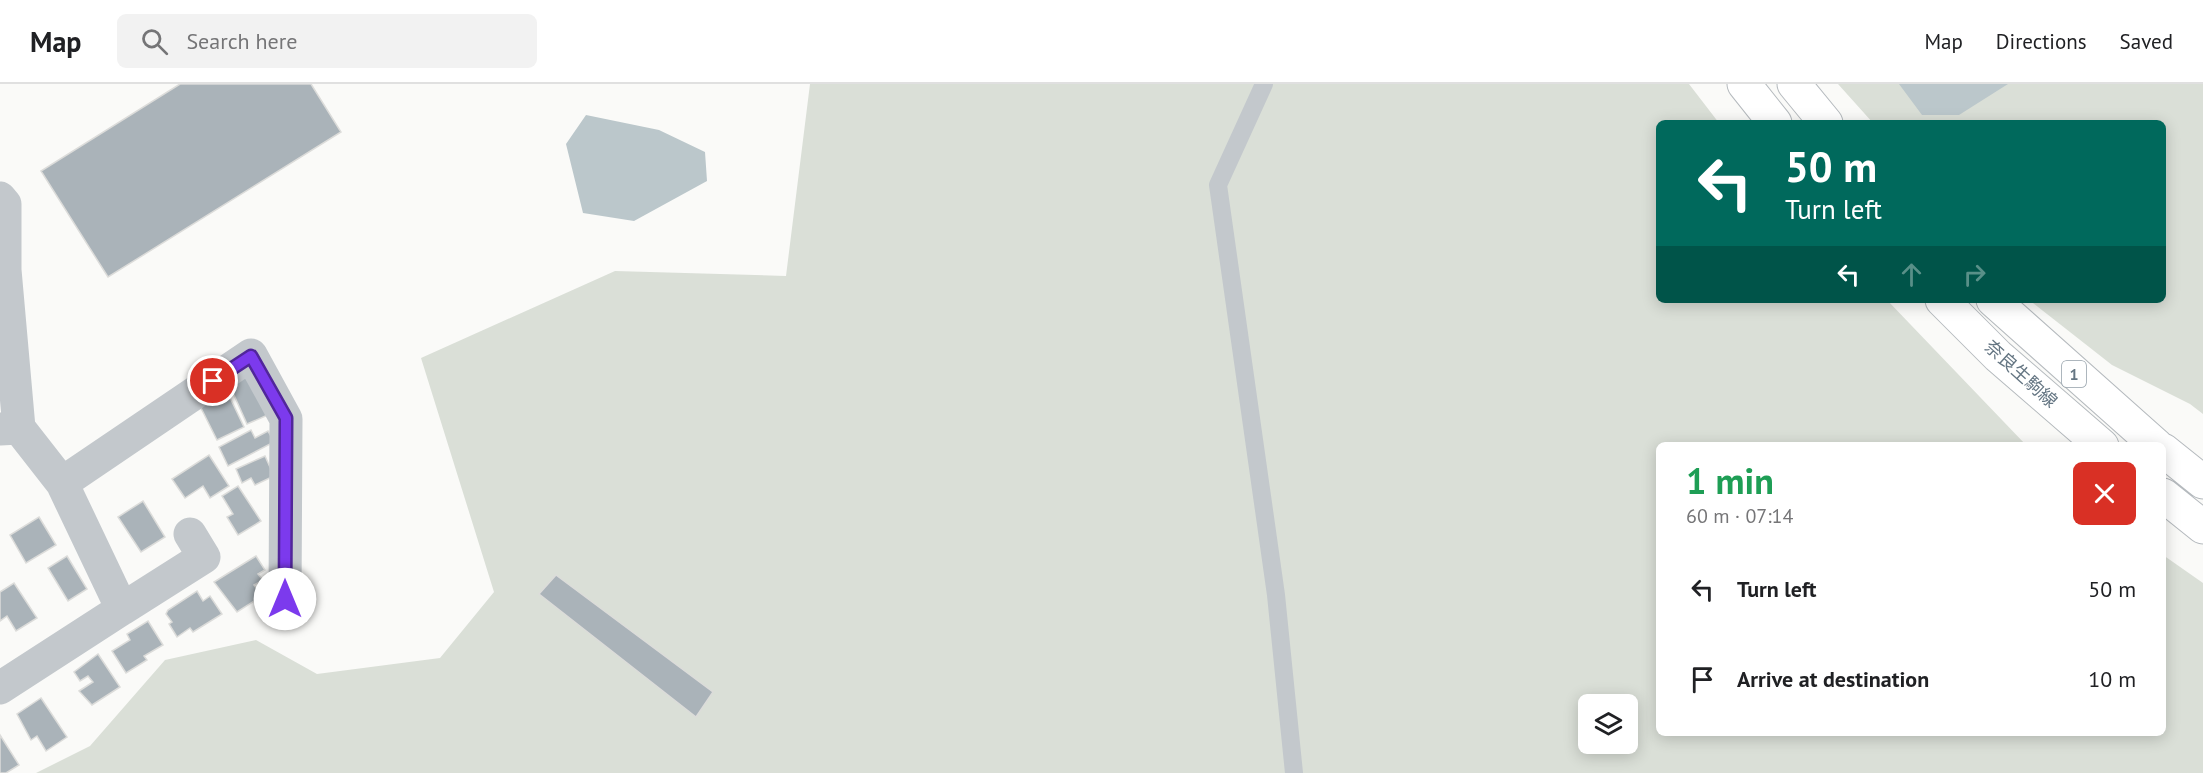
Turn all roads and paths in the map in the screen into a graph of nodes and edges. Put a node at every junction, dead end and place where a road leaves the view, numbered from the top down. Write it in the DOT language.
graph roads {
  1 [pos="1264,84"];
  2 [pos="1744,84"];
  3 [pos="1794,84"];
  4 [pos="1773,120"];
  5 [pos="1824,120"];
  6 [pos="0,198"];
  7 [pos="2,272"];
  8 [pos="1945,303"];
  9 [pos="1996,303"];
  10 [pos="9,428"];
  11 [pos="2097,442"];
  12 [pos="2153,442"];
  13 [pos="2166,452"];
  14 [pos="62,483"];
  15 [pos="2203,483"];
  16 [pos="2166,497"];
  17 [pos="2203,527"];
  18 [pos="190,534"];
  19 [pos="285,599"];
  20 [pos="122,609"];
  21 [pos="0,688"];
  22 [pos="1294,773"];
  1 -- 22 [label="lane"];
  2 -- 4 [label="main road"];
  3 -- 5 [label="main road"];
  6 -- 7 [label="street"];
  7 -- 10 [label="street"];
  8 -- 11 [label="main road, 奈良生駒線 / 1"];
  9 -- 12 [label="main road, 奈良生駒線 / 1"];
  10 -- 14 [label="street"];
  13 -- 15 [label="main road"];
  14 -- 19 [label="street"];
  14 -- 20 [label="street"];
  16 -- 17 [label="main road"];
  18 -- 20 [label="street"];
  20 -- 21 [label="street"];
}
